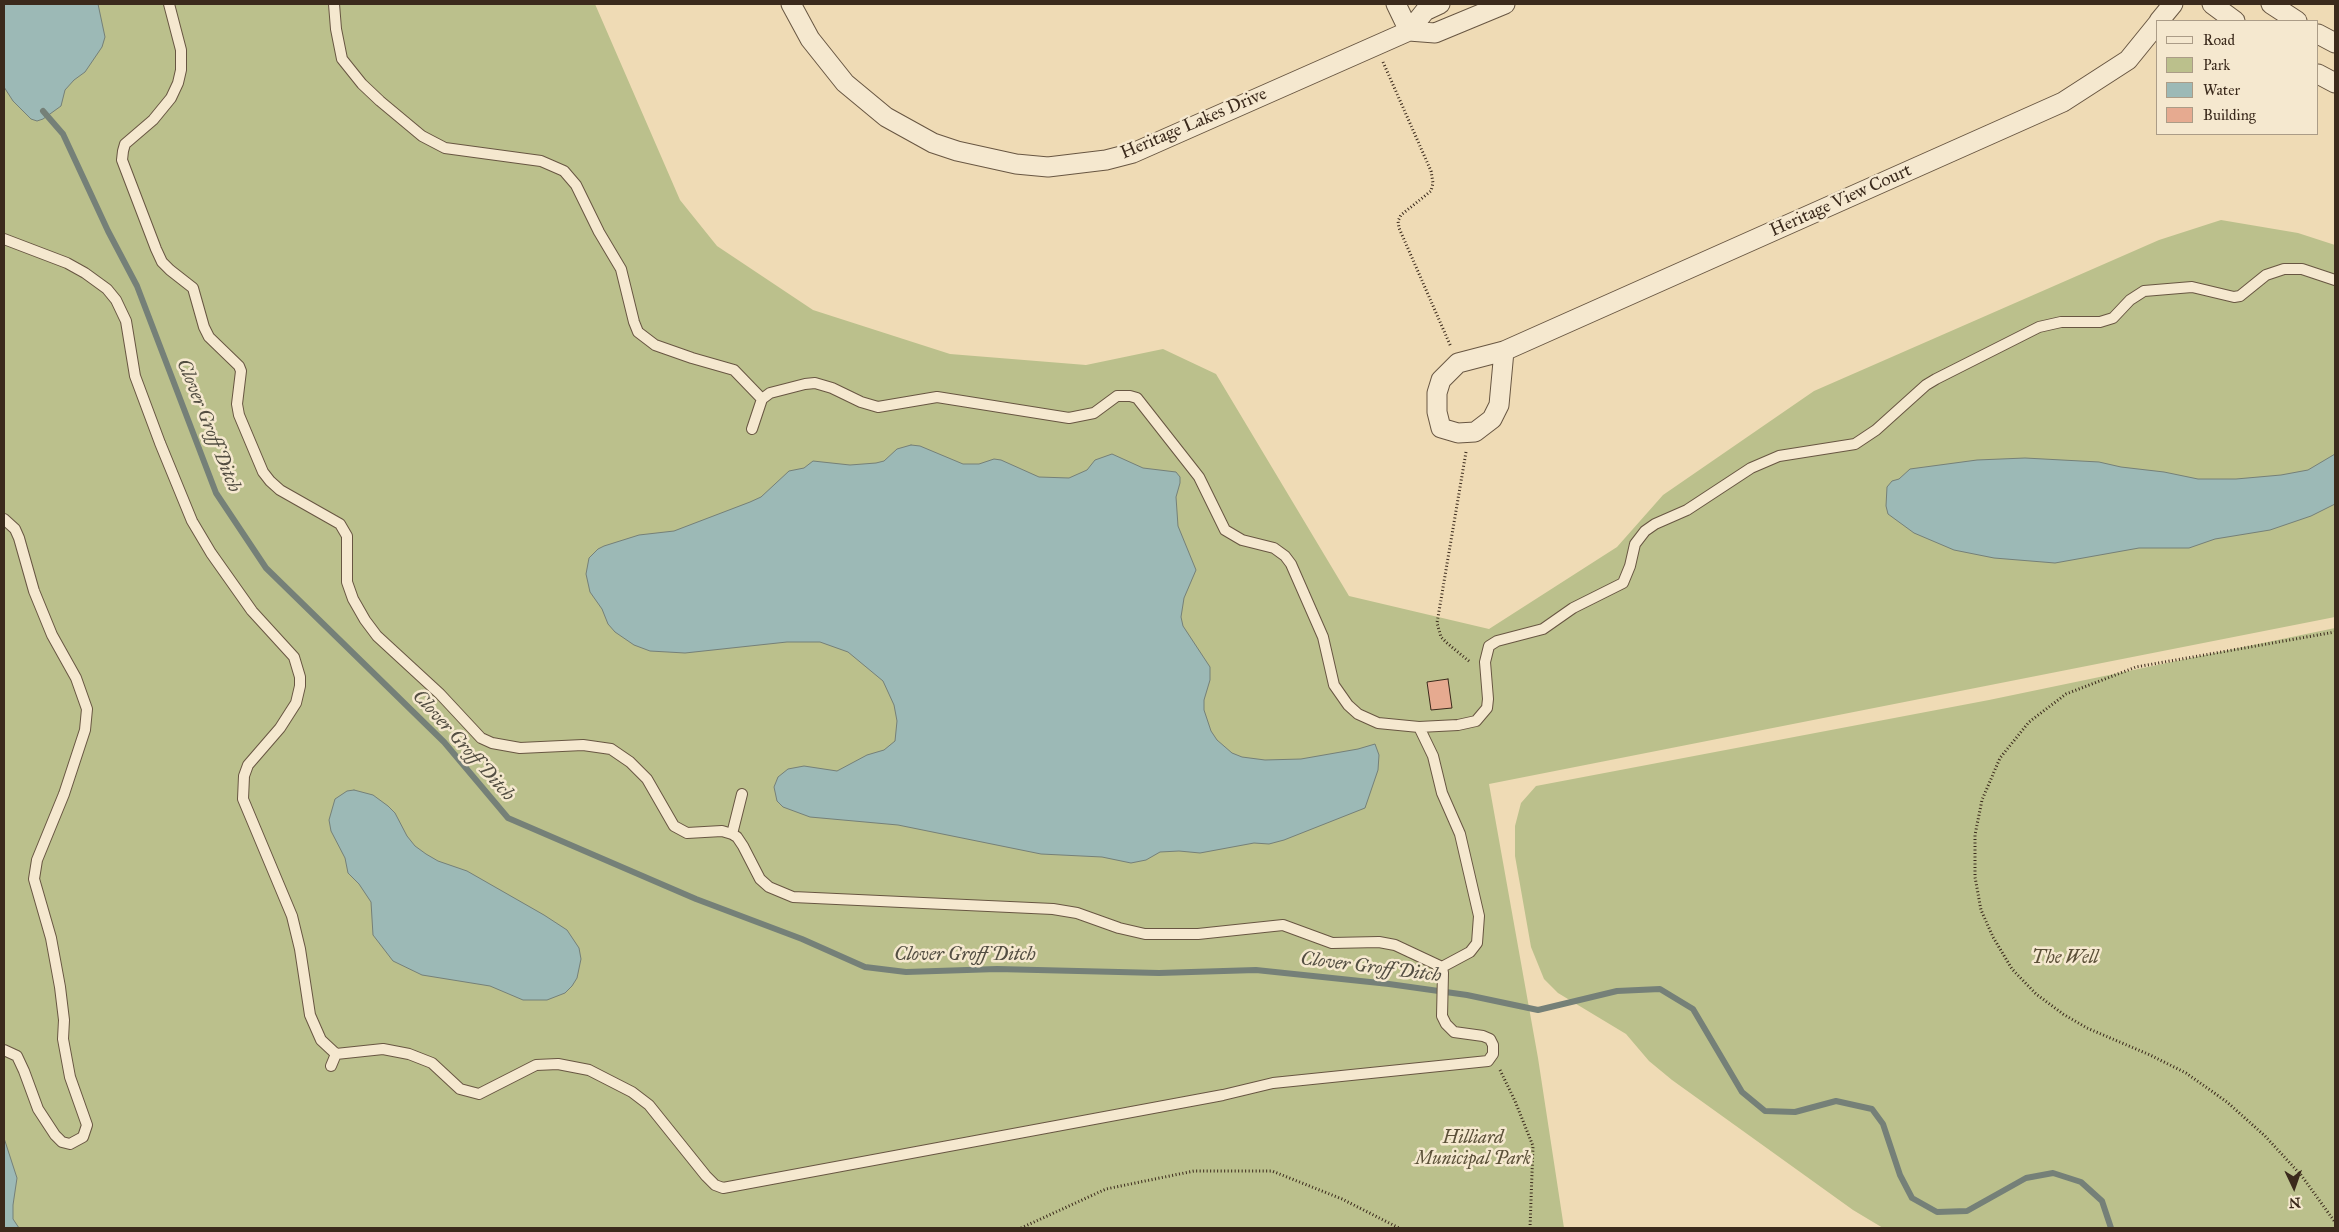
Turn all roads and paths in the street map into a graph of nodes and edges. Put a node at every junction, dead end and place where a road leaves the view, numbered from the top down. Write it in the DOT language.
graph roads {
  1 [pos="169,4"];
  2 [pos="334,4"];
  3 [pos="791,4"];
  4 [pos="1396,4"];
  5 [pos="1440,4"];
  6 [pos="1505,4"];
  7 [pos="2173,4"];
  8 [pos="2212,4"];
  9 [pos="2272,4"];
  10 [pos="2160,20"];
  11 [pos="2234,20"];
  12 [pos="2296,20"];
  13 [pos="2156,25"];
  14 [pos="1409,31"];
  15 [pos="2319,35"];
  16 [pos="2335,43"];
  17 [pos="1376,46"];
  18 [pos="2319,75"];
  19 [pos="2335,83"];
  20 [pos="4,239"];
  21 [pos="2335,280"];
  22 [pos="1504,351"];
  23 [pos="1458,363"];
  24 [pos="762,399"];
  25 [pos="752,429"];
  26 [pos="1466,433"];
  27 [pos="4,519"];
  28 [pos="2335,632"];
  29 [pos="1486,678"];
  30 [pos="1419,727"];
  31 [pos="742,794"];
  32 [pos="732,834"];
  33 [pos="1442,967"];
  34 [pos="4,1050"];
  35 [pos="336,1054"];
  36 [pos="1497,1065"];
  37 [pos="331,1066"];
  38 [pos="2335,1222"];
  39 [pos="1022,1228"];
  40 [pos="1399,1228"];
  41 [pos="1530,1228"];
  1 -- 32 [label="lane"];
  2 -- 24 [label="lane"];
  3 -- 17 [label="street, Heritage Lakes Drive"];
  4 -- 14 [label="street"];
  5 -- 14 [label="street, Heritage Lakes Drive"];
  6 -- 14 [label="street, Heritage Lakes Drive"];
  7 -- 10 [label="street, Heritage View Court"];
  8 -- 11 [label="street"];
  9 -- 12 [label="street"];
  13 -- 22 [label="street, Heritage View Court"];
  14 -- 17 [label="street, Heritage Lakes Drive"];
  15 -- 16 [label="street"];
  17 -- 23 [label="path"];
  18 -- 19 [label="street"];
  20 -- 35 [label="lane"];
  21 -- 29 [label="lane"];
  22 -- 23 [label="street, Heritage View Court"];
  22 -- 26 [label="street"];
  23 -- 26 [label="street"];
  24 -- 25 [label="lane"];
  24 -- 30 [label="lane"];
  26 -- 29 [label="path"];
  27 -- 34 [label="lane"];
  28 -- 38 [label="path"];
  29 -- 30 [label="lane"];
  30 -- 33 [label="lane"];
  31 -- 32 [label="lane"];
  32 -- 33 [label="lane"];
  33 -- 35 [label="lane"];
  35 -- 37 [label="lane"];
  36 -- 41 [label="path"];
  39 -- 40 [label="path"];
}
